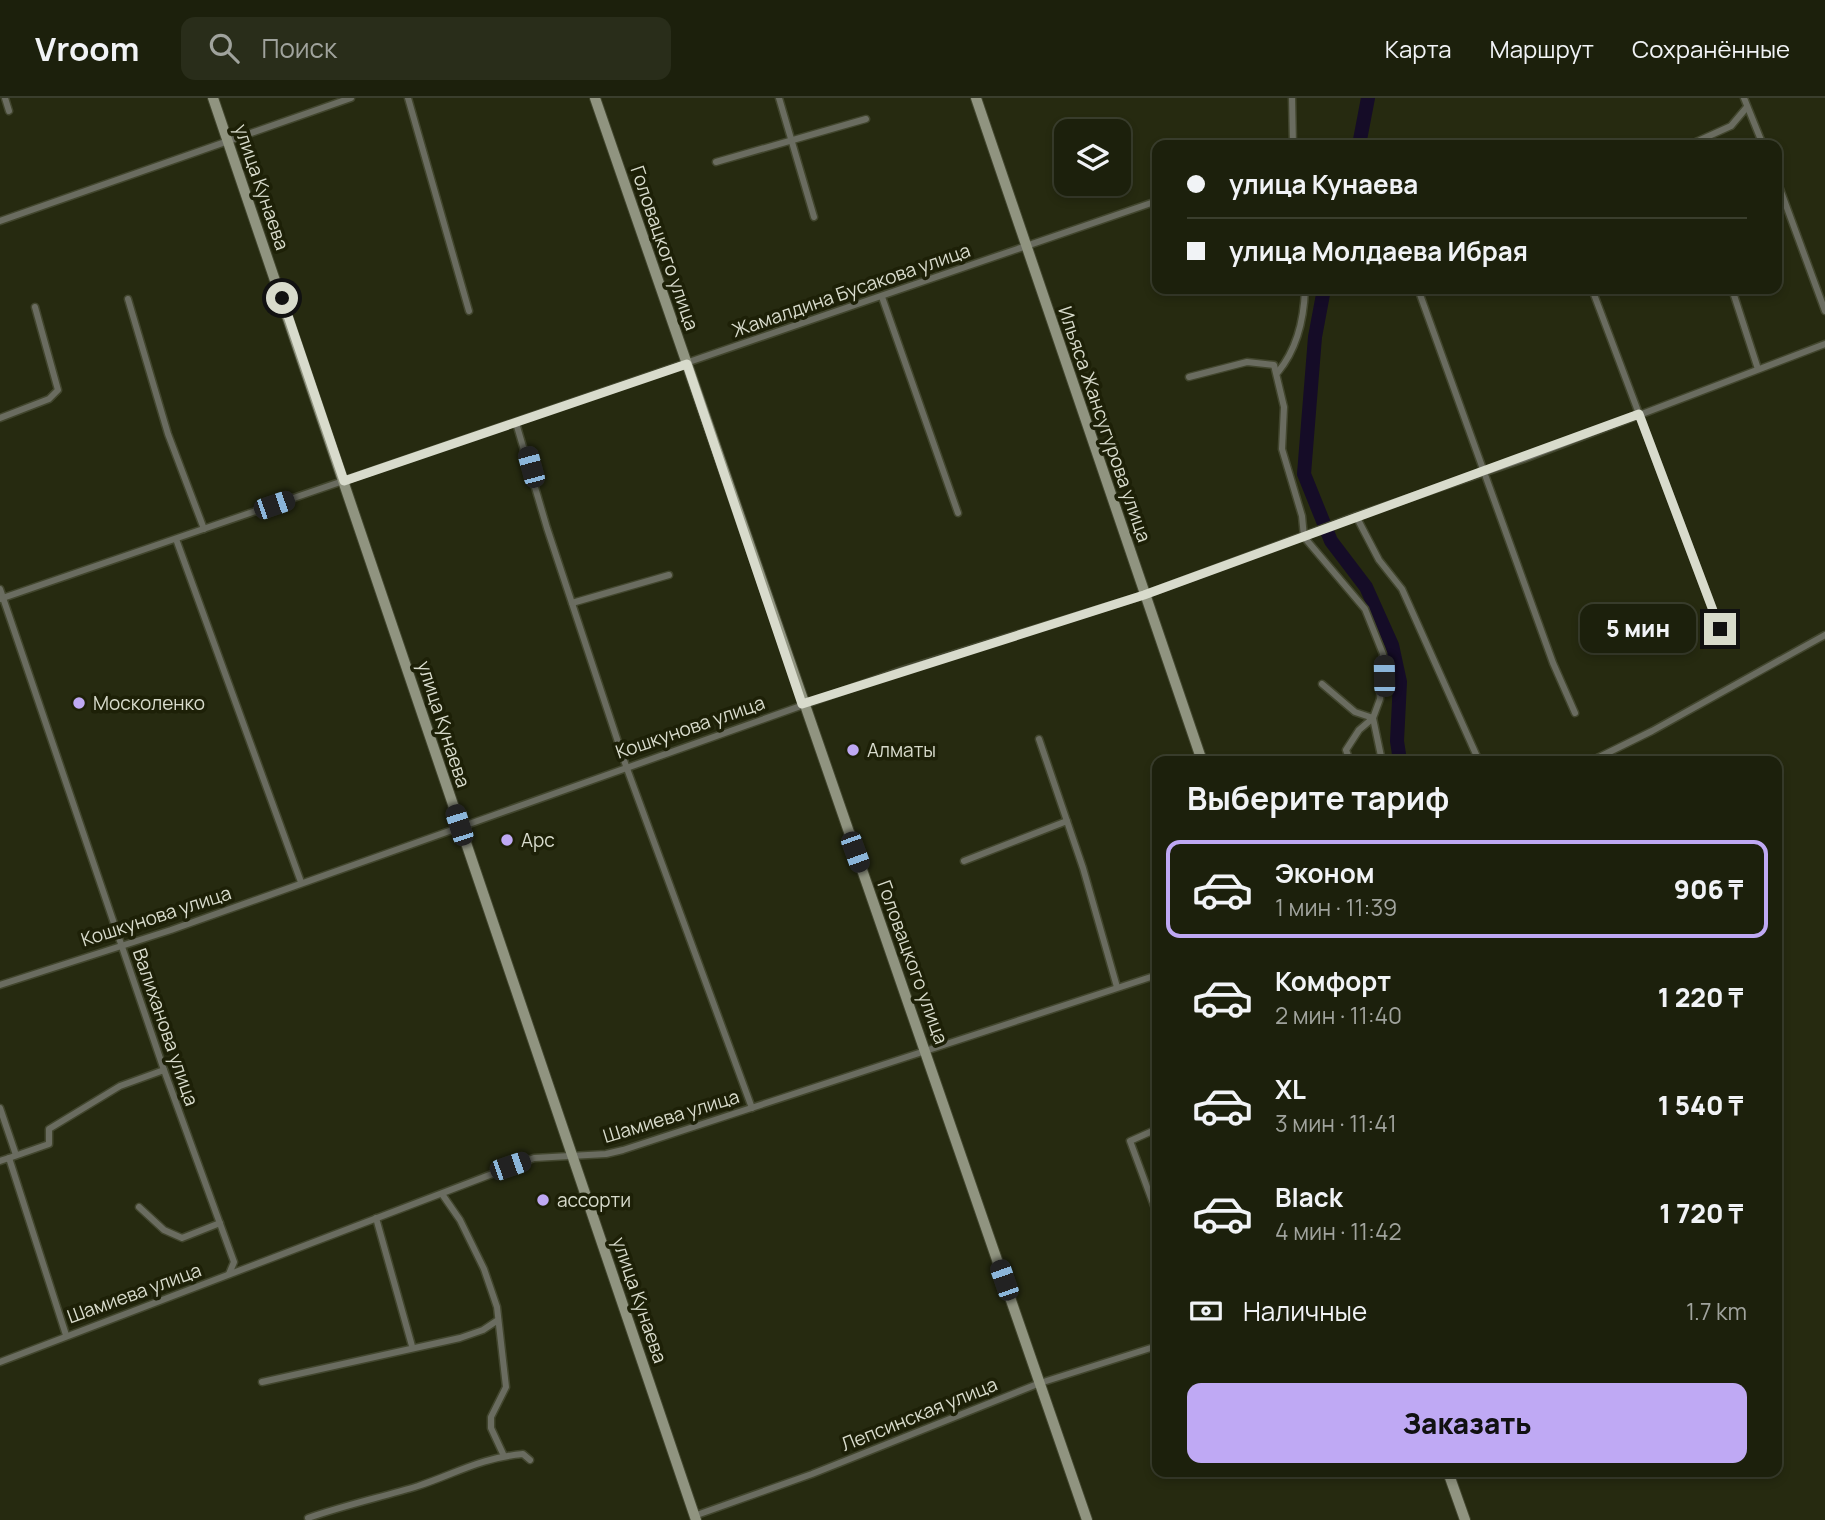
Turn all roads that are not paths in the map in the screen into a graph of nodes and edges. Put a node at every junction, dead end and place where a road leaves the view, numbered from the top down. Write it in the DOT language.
graph roads {
  1 [pos="5,98"];
  2 [pos="213,98"];
  3 [pos="351,98"];
  4 [pos="408,98"];
  5 [pos="595,98"];
  6 [pos="779,98"];
  7 [pos="976,98"];
  8 [pos="1292,98"];
  9 [pos="1744,98"];
  10 [pos="1747,107"];
  11 [pos="9,111"];
  12 [pos="866,119"];
  13 [pos="791,140"];
  14 [pos="1293,140"];
  15 [pos="1700,140"];
  16 [pos="1761,140"];
  17 [pos="229,141"];
  18 [pos="716,162"];
  19 [pos="1782,194"];
  20 [pos="1152,203"];
  21 [pos="814,217"];
  22 [pos="0,221"];
  23 [pos="1026,246"];
  24 [pos="1303,294"];
  25 [pos="1420,294"];
  26 [pos="1594,294"];
  27 [pos="1734,294"];
  28 [pos="882,297"];
  29 [pos="128,299"];
  30 [pos="35,306"];
  31 [pos="469,310"];
  32 [pos="1825,311"];
  33 [pos="1825,344"];
  34 [pos="687,364"];
  35 [pos="1758,369"];
  36 [pos="1278,372"];
  37 [pos="1189,377"];
  38 [pos="1639,414"];
  39 [pos="0,418"];
  40 [pos="516,423"];
  41 [pos="1485,473"];
  42 [pos="344,481"];
  43 [pos="958,513"];
  44 [pos="1356,516"];
  45 [pos="204,529"];
  46 [pos="1304,537"];
  47 [pos="176,538"];
  48 [pos="669,575"];
  49 [pos="0,589"];
  50 [pos="1144,595"];
  51 [pos="2,599"];
  52 [pos="572,603"];
  53 [pos="1720,629"];
  54 [pos="1825,635"];
  55 [pos="1322,684"];
  56 [pos="802,704"];
  57 [pos="1575,713"];
  58 [pos="1373,718"];
  59 [pos="1039,739"];
  60 [pos="1200,756"];
  61 [pos="1348,756"];
  62 [pos="1381,756"];
  63 [pos="1477,756"];
  64 [pos="1600,756"];
  65 [pos="626,766"];
  66 [pos="1067,821"];
  67 [pos="459,825"];
  68 [pos="964,861"];
  69 [pos="301,882"];
  70 [pos="120,944"];
  71 [pos="1152,976"];
  72 [pos="0,985"];
  73 [pos="1117,986"];
  74 [pos="925,1049"];
  75 [pos="164,1070"];
  76 [pos="0,1108"];
  77 [pos="752,1108"];
  78 [pos="1152,1131"];
  79 [pos="572,1156"];
  80 [pos="13,1157"];
  81 [pos="0,1161"];
  82 [pos="442,1194"];
  83 [pos="1152,1200"];
  84 [pos="139,1207"];
  85 [pos="376,1218"];
  86 [pos="219,1223"];
  87 [pos="229,1274"];
  88 [pos="498,1320"];
  89 [pos="66,1335"];
  90 [pos="412,1346"];
  91 [pos="1152,1348"];
  92 [pos="0,1362"];
  93 [pos="262,1382"];
  94 [pos="1040,1383"];
  95 [pos="504,1456"];
  96 [pos="530,1460"];
  97 [pos="1450,1477"];
  98 [pos="308,1518"];
  99 [pos="695,1518"];
  100 [pos="1087,1520"];
  101 [pos="1465,1520"];
  1 -- 11 [label="street"];
  2 -- 17 [label="street, улица Кунаева"];
  3 -- 17 [label="street"];
  4 -- 31 [label="street"];
  5 -- 34 [label="street, Головацкого улица"];
  6 -- 13 [label="street"];
  7 -- 23 [label="street, Ильяса Жансугурова улица"];
  8 -- 14 [label="street"];
  9 -- 10 [label="street"];
  10 -- 15 [label="street"];
  10 -- 16 [label="street"];
  12 -- 13 [label="street"];
  13 -- 18 [label="street"];
  13 -- 21 [label="street"];
  17 -- 22 [label="street"];
  17 -- 42 [label="street, улица Кунаева"];
  19 -- 32 [label="street"];
  20 -- 23 [label="street, Жамалдина Бусакова улица"];
  23 -- 28 [label="street, Жамалдина Бусакова улица"];
  23 -- 50 [label="street, Ильяса Жансугурова улица"];
  24 -- 36 [label="street"];
  25 -- 41 [label="street"];
  26 -- 38 [label="street"];
  27 -- 35 [label="street"];
  28 -- 34 [label="street, Жамалдина Бусакова улица"];
  28 -- 43 [label="street"];
  29 -- 45 [label="street"];
  30 -- 39 [label="street"];
  33 -- 35 [label="street, Кошкунова улица"];
  34 -- 40 [label="street, Жамалдина Бусакова улица"];
  34 -- 56 [label="street, Головацкого улица"];
  35 -- 38 [label="street, Кошкунова улица"];
  36 -- 37 [label="street"];
  36 -- 46 [label="street"];
  38 -- 41 [label="street, Кошкунова улица"];
  38 -- 53 [label="street"];
  40 -- 42 [label="street, Жамалдина Бусакова улица"];
  40 -- 52 [label="street"];
  41 -- 44 [label="street, Кошкунова улица"];
  41 -- 57 [label="street"];
  42 -- 45 [label="street, Жамалдина Бусакова улица"];
  42 -- 67 [label="street, улица Кунаева"];
  44 -- 46 [label="street, Кошкунова улица"];
  44 -- 63 [label="street"];
  45 -- 47 [label="street, Жамалдина Бусакова улица"];
  46 -- 50 [label="street, Кошкунова улица"];
  46 -- 58 [label="street"];
  47 -- 51 [label="street, Жамалдина Бусакова улица"];
  47 -- 69 [label="street"];
  48 -- 52 [label="street"];
  49 -- 51 [label="street, Валиханова улица"];
  50 -- 56 [label="street, Кошкунова улица"];
  50 -- 60 [label="street, Ильяса Жансугурова улица"];
  51 -- 70 [label="street, Валиханова улица"];
  52 -- 65 [label="street"];
  54 -- 64 [label="street"];
  55 -- 58 [label="street"];
  56 -- 65 [label="street, Кошкунова улица"];
  56 -- 74 [label="street, Головацкого улица"];
  58 -- 61 [label="street"];
  58 -- 62 [label="street"];
  59 -- 66 [label="street"];
  65 -- 67 [label="street, Кошкунова улица"];
  65 -- 77 [label="street"];
  66 -- 68 [label="street"];
  66 -- 73 [label="street"];
  67 -- 69 [label="street, Кошкунова улица"];
  67 -- 79 [label="street, улица Кунаева"];
  69 -- 70 [label="street, Кошкунова улица"];
  70 -- 72 [label="street, Кошкунова улица"];
  70 -- 75 [label="street, Валиханова улица"];
  71 -- 73 [label="street, Шамиева улица"];
  73 -- 74 [label="street, Шамиева улица"];
  74 -- 77 [label="street, Шамиева улица"];
  74 -- 94 [label="street, Головацкого улица"];
  75 -- 80 [label="street"];
  75 -- 86 [label="street, Валиханова улица"];
  76 -- 80 [label="street"];
  77 -- 79 [label="street, Шамиева улица"];
  78 -- 83 [label="street"];
  79 -- 82 [label="street, Шамиева улица"];
  79 -- 99 [label="street, улица Кунаева"];
  80 -- 81 [label="street"];
  80 -- 89 [label="street"];
  82 -- 85 [label="street, Шамиева улица"];
  82 -- 88 [label="street"];
  84 -- 86 [label="street"];
  85 -- 87 [label="street, Шамиева улица"];
  85 -- 90 [label="street"];
  86 -- 87 [label="street, Валиханова улица"];
  87 -- 89 [label="street, Шамиева улица"];
  88 -- 90 [label="street"];
  88 -- 95 [label="street"];
  89 -- 92 [label="street, Шамиева улица"];
  90 -- 93 [label="street"];
  91 -- 94 [label="street, Лепсинская улица"];
  94 -- 99 [label="street, Лепсинская улица"];
  94 -- 100 [label="street, Головацкого улица"];
  95 -- 96 [label="street"];
  95 -- 98 [label="street"];
  97 -- 101 [label="street"];
}
